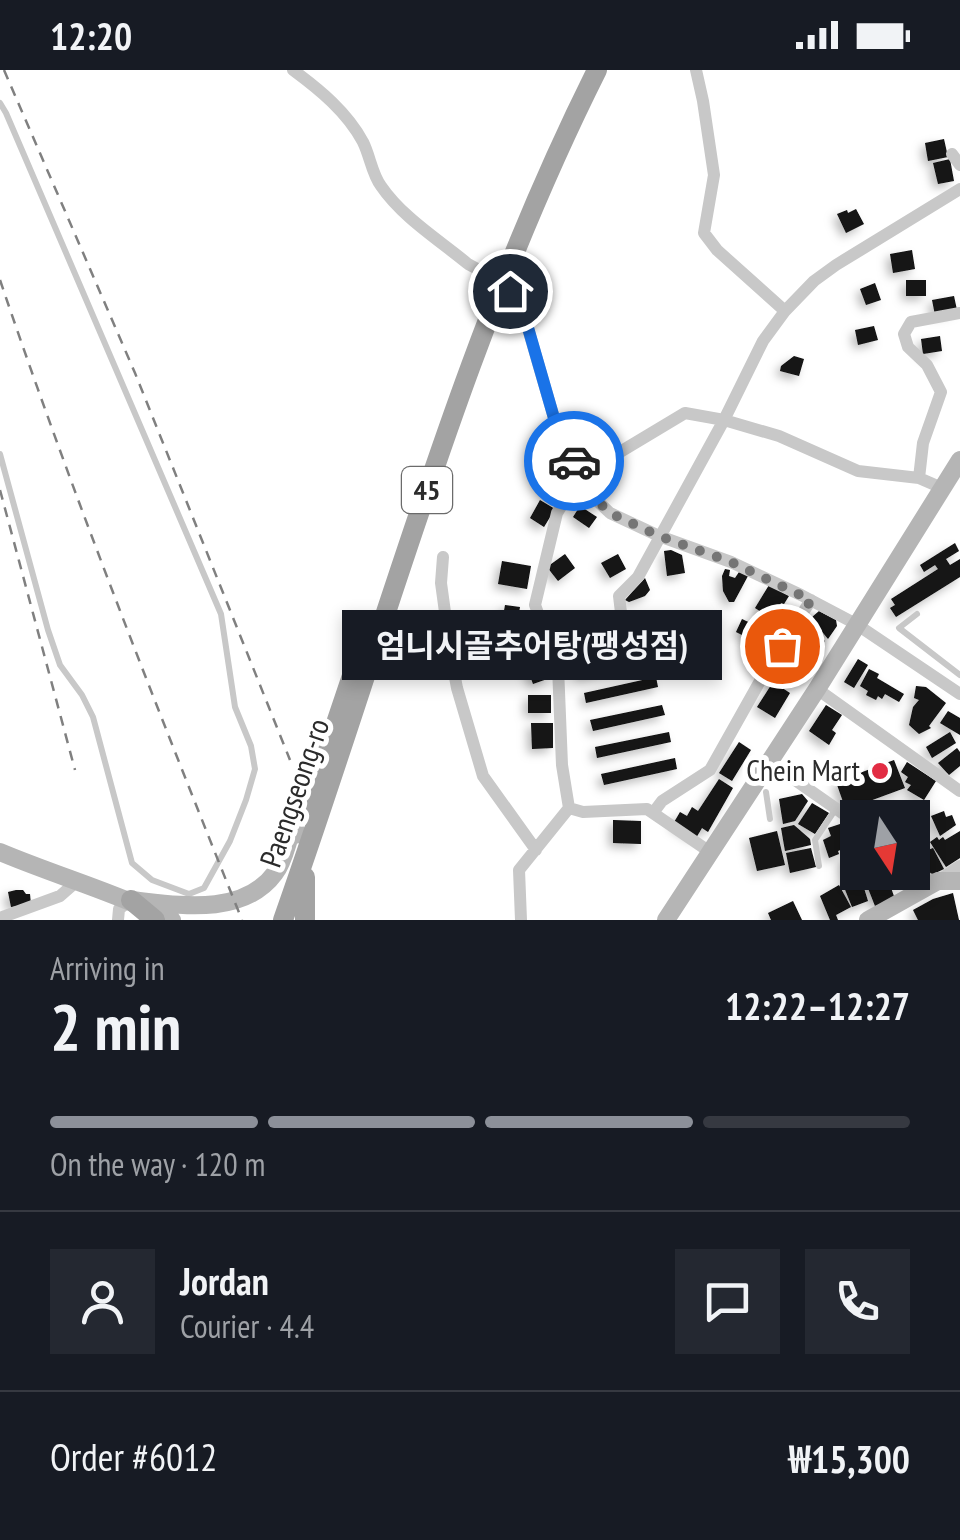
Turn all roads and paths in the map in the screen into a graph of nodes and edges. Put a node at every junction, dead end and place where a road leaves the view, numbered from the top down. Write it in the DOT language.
graph roads {
  1 [pos="293,70"];
  2 [pos="583,70"];
  3 [pos="597,70"];
  4 [pos="696,70"];
  5 [pos="0,103"];
  6 [pos="960,188"];
  7 [pos="482,271"];
  8 [pos="510,291"];
  9 [pos="785,311"];
  10 [pos="960,313"];
  11 [pos="724,420"];
  12 [pos="0,454"];
  13 [pos="960,460"];
  14 [pos="580,476"];
  15 [pos="920,478"];
  16 [pos="942,488"];
  17 [pos="659,536"];
  18 [pos="444,557"];
  19 [pos="811,600"];
  20 [pos="918,614"];
  21 [pos="856,624"];
  22 [pos="623,629"];
  23 [pos="960,675"];
  24 [pos="817,689"];
  25 [pos="960,694"];
  26 [pos="768,761"];
  27 [pos="960,791"];
  28 [pos="766,792"];
  29 [pos="569,808"];
  30 [pos="836,809"];
  31 [pos="840,812"];
  32 [pos="653,813"];
  33 [pos="770,820"];
  34 [pos="306,833"];
  35 [pos="536,850"];
  36 [pos="0,852"];
  37 [pos="710,852"];
  38 [pos="820,866"];
  39 [pos="960,866"];
  40 [pos="930,879"];
  41 [pos="152,880"];
  42 [pos="938,881"];
  43 [pos="76,882"];
  44 [pos="960,882"];
  45 [pos="132,900"];
  46 [pos="0,918"];
  47 [pos="118,920"];
  48 [pos="155,920"];
  49 [pos="172,920"];
  50 [pos="269,920"];
  51 [pos="283,920"];
  52 [pos="305,920"];
  53 [pos="521,920"];
  54 [pos="666,920"];
  55 [pos="868,920"];
  1 -- 7 [label="street"];
  2 -- 34 [label="main road, Paengseong-ro / 45"];
  3 -- 34 [label="main road, Paengseong-ro / 45"];
  4 -- 9 [label="street"];
  5 -- 41 [label="lane"];
  6 -- 9 [label="street"];
  8 -- 14 [label="street"];
  9 -- 11 [label="street"];
  10 -- 15 [label="street"];
  11 -- 14 [label="street"];
  11 -- 15 [label="street"];
  11 -- 17 [label="street"];
  12 -- 41 [label="lane"];
  13 -- 16 [label="street"];
  14 -- 17 [label="street"];
  14 -- 29 [label="street"];
  15 -- 16 [label="street"];
  16 -- 21 [label="street"];
  17 -- 19 [label="street"];
  17 -- 22 [label="street"];
  18 -- 35 [label="street"];
  19 -- 21 [label="street"];
  19 -- 32 [label="street"];
  20 -- 23 [label="lane"];
  21 -- 24 [label="street"];
  21 -- 25 [label="street"];
  24 -- 26 [label="street"];
  24 -- 27 [label="street"];
  26 -- 30 [label="street"];
  26 -- 37 [label="street"];
  28 -- 33 [label="lane"];
  29 -- 32 [label="street"];
  29 -- 35 [label="street"];
  30 -- 31 [label="street"];
  30 -- 38 [label="lane"];
  32 -- 37 [label="street"];
  34 -- 45 [label="street"];
  34 -- 50 [label="main road, Paengseong-ro / 45"];
  34 -- 51 [label="main road, Paengseong-ro / 45"];
  34 -- 52 [label="main road"];
  35 -- 53 [label="street"];
  36 -- 43 [label="street"];
  37 -- 54 [label="street"];
  39 -- 42 [label="street"];
  40 -- 42 [label="street"];
  41 -- 45 [label="lane"];
  42 -- 44 [label="street"];
  42 -- 55 [label="street"];
  43 -- 45 [label="street"];
  43 -- 46 [label="street"];
  45 -- 47 [label="street"];
  45 -- 48 [label="main road"];
  45 -- 49 [label="street"];
}
